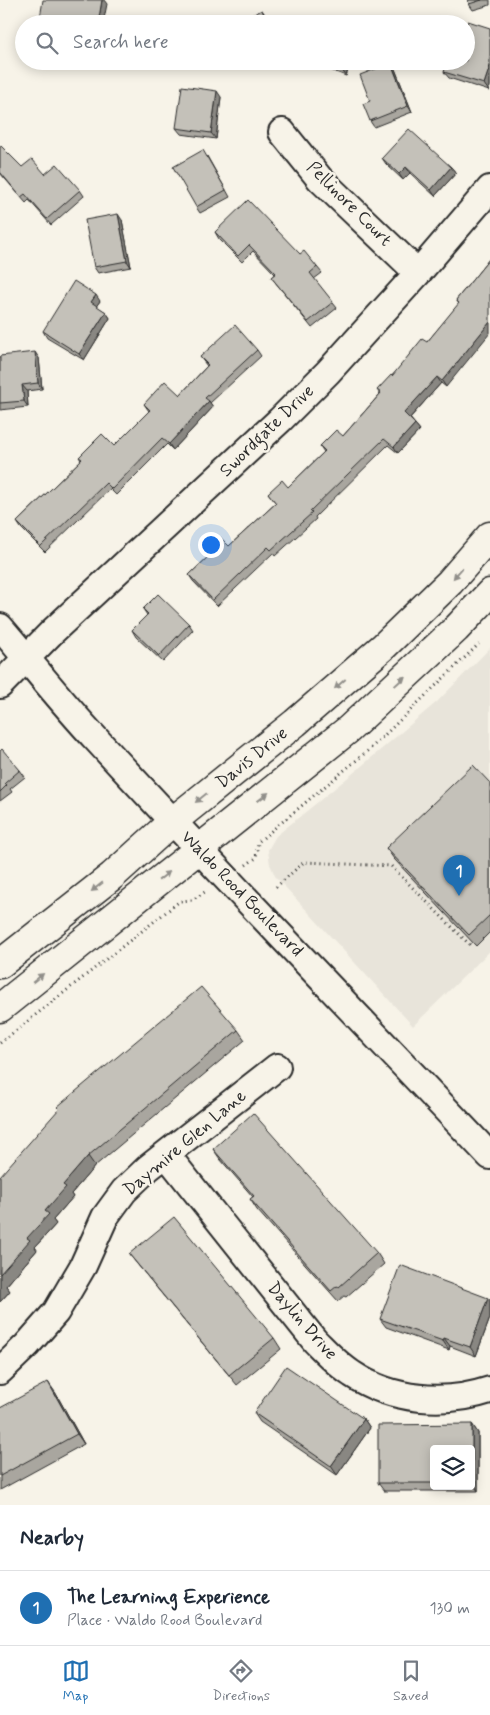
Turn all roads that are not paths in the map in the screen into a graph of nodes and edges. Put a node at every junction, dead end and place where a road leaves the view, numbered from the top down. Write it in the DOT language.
graph roads {
  1 [pos="282,132"];
  2 [pos="490,189"];
  3 [pos="418,273"];
  4 [pos="490,536"];
  5 [pos="490,593"];
  6 [pos="0,627"];
  7 [pos="27,658"];
  8 [pos="0,685"];
  9 [pos="173,821"];
  10 [pos="197,849"];
  11 [pos="0,964"];
  12 [pos="0,1008"];
  13 [pos="277,1067"];
  14 [pos="166,1154"];
  15 [pos="490,1156"];
  16 [pos="0,1372"];
  17 [pos="490,1390"];
  1 -- 3 [label="street, Pellinore Court"];
  2 -- 3 [label="street, Swordgate Drive"];
  3 -- 7 [label="street, Swordgate Drive"];
  4 -- 9 [label="main road, Davis Drive, one-way"];
  10 -- 5 [label="main road, one-way"];
  6 -- 7 [label="street, Waldo Rood Boulevard"];
  7 -- 8 [label="street, Swordgate Drive"];
  7 -- 9 [label="street, Waldo Rood Boulevard"];
  9 -- 10 [label="street, Waldo Rood Boulevard"];
  9 -- 11 [label="main road, Davis Drive, one-way"];
  12 -- 10 [label="main road, one-way"];
  10 -- 15 [label="street, Waldo Rood Boulevard"];
  13 -- 14 [label="street, Daymire Glen Lane"];
  14 -- 16 [label="street, Daymire Glen Lane"];
  14 -- 17 [label="street, Daylin Drive"];
}
